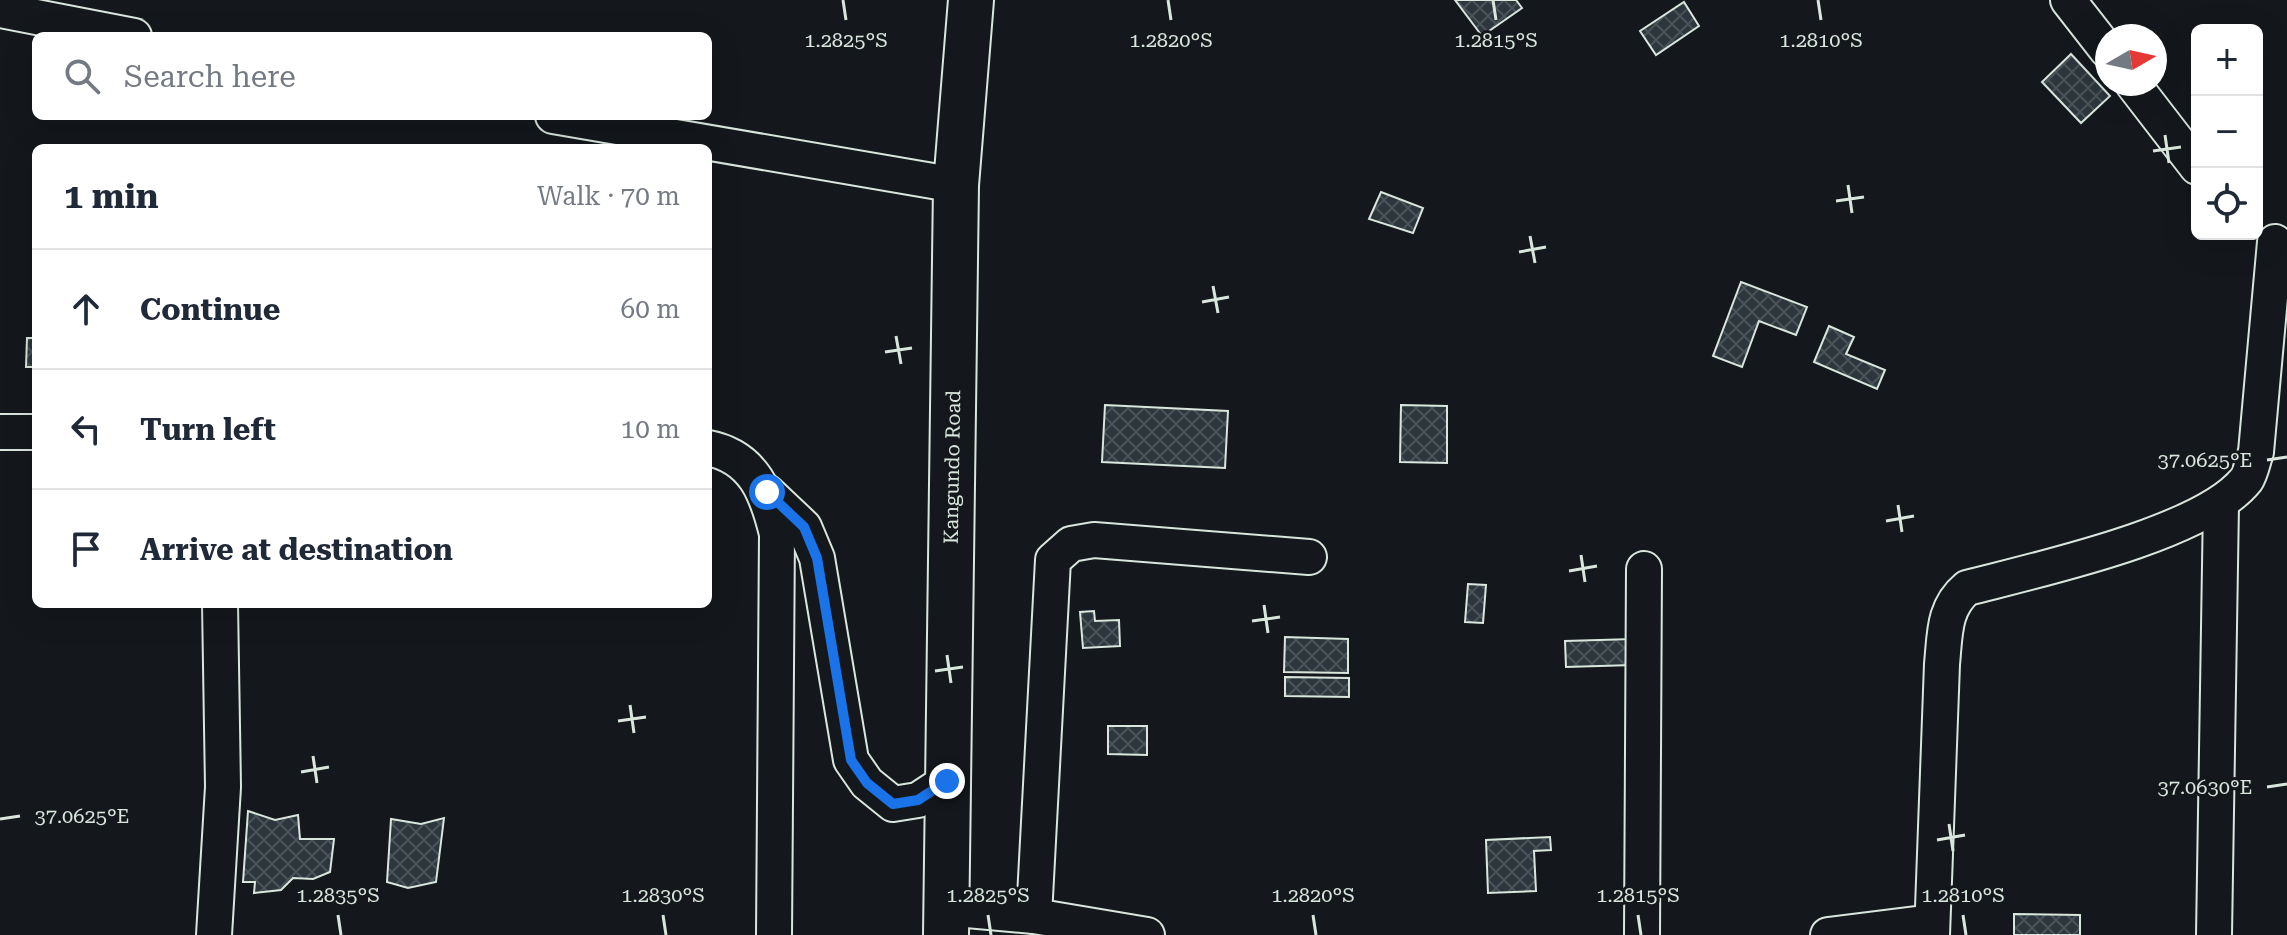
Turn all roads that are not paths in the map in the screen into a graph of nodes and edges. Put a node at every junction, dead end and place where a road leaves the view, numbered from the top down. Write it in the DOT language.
graph roads {
  1 [pos="971,0"];
  2 [pos="2068,0"];
  3 [pos="0,10"];
  4 [pos="113,32"];
  5 [pos="2095,35"];
  6 [pos="2142,96"];
  7 [pos="576,120"];
  8 [pos="2191,159"];
  9 [pos="956,185"];
  10 [pos="2271,238"];
  11 [pos="0,432"];
  12 [pos="32,432"];
  13 [pos="712,449"];
  14 [pos="767,492"];
  15 [pos="2221,504"];
  16 [pos="1309,557"];
  17 [pos="1644,569"];
  18 [pos="220,608"];
  19 [pos="947,781"];
  20 [pos="1034,916"];
  21 [pos="946,921"];
  22 [pos="1932,929"];
  23 [pos="214,935"];
  24 [pos="774,935"];
  25 [pos="1147,935"];
  26 [pos="1642,935"];
  27 [pos="1828,935"];
  28 [pos="2214,935"];
  1 -- 9 [label="highway, Kangundo Road"];
  2 -- 5 [label="street"];
  3 -- 4 [label="street"];
  6 -- 8 [label="street"];
  7 -- 9 [label="street"];
  9 -- 19 [label="highway, Kangundo Road"];
  10 -- 15 [label="street"];
  11 -- 12 [label="street"];
  13 -- 14 [label="street"];
  14 -- 19 [label="street"];
  14 -- 24 [label="street"];
  15 -- 22 [label="street"];
  15 -- 28 [label="street"];
  16 -- 20 [label="street"];
  17 -- 26 [label="street"];
  18 -- 23 [label="street"];
  19 -- 21 [label="highway, Kangundo Road"];
  20 -- 21 [label="street"];
  20 -- 25 [label="street"];
  22 -- 27 [label="street"];
}
